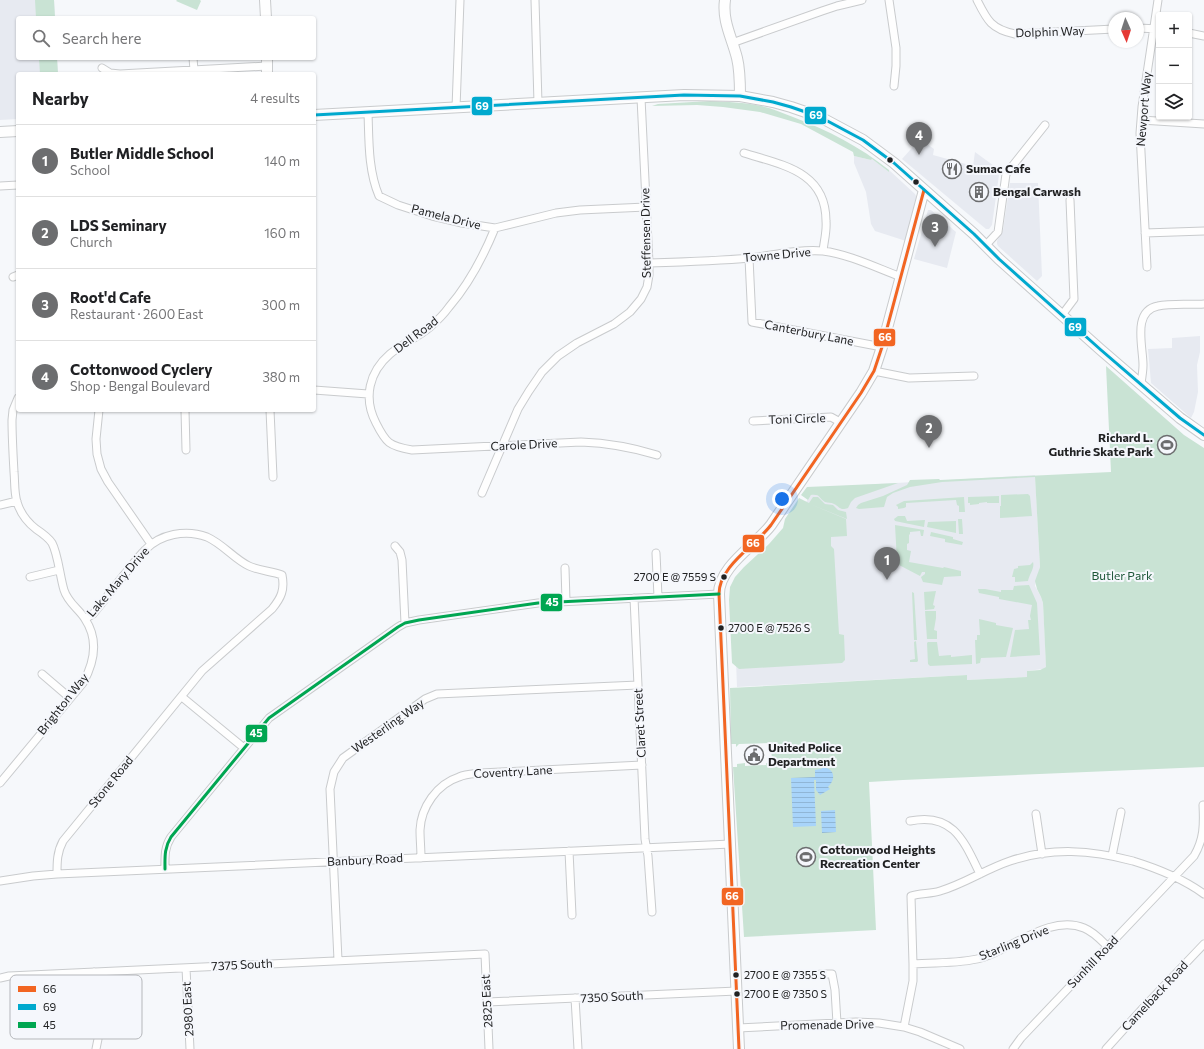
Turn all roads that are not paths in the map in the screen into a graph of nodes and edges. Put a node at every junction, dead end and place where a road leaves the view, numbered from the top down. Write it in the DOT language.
graph roads {
  1 [pos="265,0"];
  2 [pos="460,0"];
  3 [pos="535,0"];
  4 [pos="725,0"];
  5 [pos="862,0"];
  6 [pos="888,0"];
  7 [pos="977,0"];
  8 [pos="1158,0"];
  9 [pos="1157,12"];
  10 [pos="266,16"];
  11 [pos="1144,28"];
  12 [pos="1156,28"];
  13 [pos="1108,29"];
  14 [pos="1192,34"];
  15 [pos="1204,36"];
  16 [pos="732,43"];
  17 [pos="193,60"];
  18 [pos="267,66"];
  19 [pos="102,68"];
  20 [pos="194,70"];
  21 [pos="110,72"];
  22 [pos="157,72"];
  23 [pos="894,86"];
  24 [pos="740,96"];
  25 [pos="641,98"];
  26 [pos="538,103"];
  27 [pos="456,108"];
  28 [pos="368,112"];
  29 [pos="316,115"];
  30 [pos="1141,120"];
  31 [pos="1204,124"];
  32 [pos="1045,125"];
  33 [pos="16,131"];
  34 [pos="0,132"];
  35 [pos="744,153"];
  36 [pos="16,185"];
  37 [pos="0,186"];
  38 [pos="924,190"];
  39 [pos="1070,200"];
  40 [pos="646,207"];
  41 [pos="495,228"];
  42 [pos="1204,230"];
  43 [pos="1145,233"];
  44 [pos="986,245"];
  45 [pos="823,251"];
  46 [pos="749,258"];
  47 [pos="649,263"];
  48 [pos="1147,267"];
  49 [pos="901,277"];
  50 [pos="1204,304"];
  51 [pos="1062,315"];
  52 [pos="882,347"];
  53 [pos="874,371"];
  54 [pos="974,376"];
  55 [pos="1141,383"];
  56 [pos="316,390"];
  57 [pos="368,394"];
  58 [pos="16,403"];
  59 [pos="99,412"];
  60 [pos="185,412"];
  61 [pos="270,412"];
  62 [pos="753,421"];
  63 [pos="840,422"];
  64 [pos="1204,435"];
  65 [pos="503,446"];
  66 [pos="186,450"];
  67 [pos="657,455"];
  68 [pos="273,477"];
  69 [pos="482,493"];
  70 [pos="17,501"];
  71 [pos="0,505"];
  72 [pos="151,544"];
  73 [pos="395,546"];
  74 [pos="656,553"];
  75 [pos="565,568"];
  76 [pos="59,570"];
  77 [pos="282,575"];
  78 [pos="30,577"];
  79 [pos="719,594"];
  80 [pos="658,597"];
  81 [pos="634,598"];
  82 [pos="566,601"];
  83 [pos="85,619"];
  84 [pos="405,623"];
  85 [pos="42,674"];
  86 [pos="638,685"];
  87 [pos="182,697"];
  88 [pos="70,698"];
  89 [pos="244,748"];
  90 [pos="642,766"];
  91 [pos="1,779"];
  92 [pos="1203,806"];
  93 [pos="1121,812"];
  94 [pos="1036,814"];
  95 [pos="910,821"];
  96 [pos="730,844"];
  97 [pos="647,848"];
  98 [pos="569,851"];
  99 [pos="1042,854"];
  100 [pos="1112,856"];
  101 [pos="421,858"];
  102 [pos="333,862"];
  103 [pos="165,869"];
  104 [pos="57,874"];
  105 [pos="980,874"];
  106 [pos="1175,876"];
  107 [pos="0,881"];
  108 [pos="1204,894"];
  109 [pos="652,912"];
  110 [pos="572,915"];
  111 [pos="1204,944"];
  112 [pos="1108,947"];
  113 [pos="485,954"];
  114 [pos="338,960"];
  115 [pos="913,964"];
  116 [pos="186,968"];
  117 [pos="94,972"];
  118 [pos="30,975"];
  119 [pos="94,975"];
  120 [pos="812,975"];
  121 [pos="10,976"];
  122 [pos="0,978"];
  123 [pos="737,991"];
  124 [pos="576,998"];
  125 [pos="487,1002"];
  126 [pos="837,1023"];
  127 [pos="904,1027"];
  128 [pos="738,1028"];
  129 [pos="98,1039"];
  130 [pos="96,1049"];
  131 [pos="190,1049"];
  132 [pos="489,1049"];
  133 [pos="578,1049"];
  134 [pos="739,1049"];
  135 [pos="960,1049"];
  136 [pos="1013,1049"];
  137 [pos="1106,1049"];
  1 -- 10 [label="street"];
  2 -- 27 [label="street"];
  3 -- 26 [label="street"];
  4 -- 16 [label="street"];
  5 -- 16 [label="street"];
  6 -- 23 [label="street"];
  7 -- 13 [label="street, Dolphin Way"];
  8 -- 9 [label="street, Newport Way"];
  11 -- 12 [label="street"];
  12 -- 30 [label="street, Newport Way"];
  14 -- 15 [label="street"];
  16 -- 24 [label="street"];
  17 -- 20 [label="street"];
  18 -- 20 [label="street"];
  19 -- 21 [label="street"];
  20 -- 22 [label="street"];
  24 -- 25 [label="street"];
  24 -- 38 [label="street"];
  25 -- 26 [label="street"];
  25 -- 40 [label="street, Steffensen Drive"];
  26 -- 27 [label="street"];
  27 -- 28 [label="street"];
  28 -- 29 [label="street"];
  28 -- 41 [label="street, Pamela Drive"];
  30 -- 31 [label="street"];
  30 -- 43 [label="street, Newport Way"];
  32 -- 44 [label="street"];
  33 -- 34 [label="street"];
  35 -- 45 [label="street"];
  36 -- 37 [label="street"];
  38 -- 44 [label="street"];
  38 -- 49 [label="street"];
  39 -- 51 [label="street"];
  40 -- 41 [label="street, Pamela Drive"];
  40 -- 47 [label="street, Steffensen Drive"];
  41 -- 57 [label="street, Dell Road"];
  42 -- 43 [label="street"];
  43 -- 48 [label="street, Newport Way"];
  44 -- 51 [label="street"];
  45 -- 46 [label="street, Towne Drive"];
  45 -- 49 [label="street, Towne Drive"];
  46 -- 47 [label="street, Towne Drive"];
  46 -- 52 [label="street, Canterbury Lane"];
  47 -- 65 [label="street, Steffensen Drive"];
  49 -- 52 [label="street"];
  50 -- 55 [label="street"];
  51 -- 55 [label="street"];
  52 -- 53 [label="street"];
  53 -- 54 [label="street"];
  53 -- 63 [label="street"];
  55 -- 64 [label="street"];
  56 -- 57 [label="street"];
  57 -- 65 [label="street, Carole Drive"];
  58 -- 70 [label="street, Brighton Way"];
  59 -- 72 [label="street"];
  60 -- 66 [label="street"];
  61 -- 68 [label="street"];
  62 -- 63 [label="street, Toni Circle"];
  63 -- 79 [label="street"];
  65 -- 67 [label="street, Carole Drive"];
  65 -- 69 [label="street, Steffensen Drive"];
  70 -- 71 [label="street"];
  70 -- 76 [label="street, Brighton Way"];
  72 -- 77 [label="street, Lake Mary Drive"];
  72 -- 83 [label="street, Lake Mary Drive"];
  73 -- 84 [label="street"];
  74 -- 80 [label="street"];
  75 -- 82 [label="street"];
  76 -- 78 [label="street"];
  76 -- 83 [label="street, Brighton Way"];
  77 -- 87 [label="street, Stone Road"];
  79 -- 80 [label="street"];
  79 -- 96 [label="street"];
  80 -- 81 [label="street"];
  81 -- 82 [label="street"];
  81 -- 86 [label="street, Claret Street"];
  82 -- 84 [label="street"];
  83 -- 88 [label="street, Brighton Way"];
  84 -- 89 [label="street"];
  85 -- 88 [label="street"];
  86 -- 90 [label="street, Claret Street"];
  86 -- 102 [label="street, Westerling Way"];
  87 -- 89 [label="street"];
  87 -- 104 [label="street, Stone Road"];
  88 -- 91 [label="street, Brighton Way"];
  89 -- 103 [label="street"];
  90 -- 97 [label="street, Claret Street"];
  90 -- 101 [label="street, Coventry Lane"];
  92 -- 106 [label="street, Sunhill Road"];
  93 -- 100 [label="street"];
  94 -- 99 [label="street"];
  95 -- 105 [label="street"];
  96 -- 97 [label="street, Banbury Road"];
  96 -- 123 [label="street"];
  97 -- 98 [label="street, Banbury Road"];
  97 -- 109 [label="street, Claret Street"];
  98 -- 101 [label="street, Banbury Road"];
  98 -- 110 [label="street"];
  99 -- 100 [label="street"];
  99 -- 105 [label="street"];
  100 -- 106 [label="street"];
  101 -- 102 [label="street, Banbury Road"];
  102 -- 103 [label="street, Banbury Road"];
  102 -- 114 [label="street, Westerling Way"];
  103 -- 104 [label="street, Banbury Road"];
  104 -- 107 [label="street, Banbury Road"];
  105 -- 115 [label="street"];
  106 -- 108 [label="street"];
  106 -- 112 [label="street, Sunhill Road"];
  111 -- 137 [label="street, Camelback Road"];
  112 -- 115 [label="street, Starling Drive"];
  112 -- 136 [label="street, Sunhill Road"];
  113 -- 114 [label="street, 7375 South"];
  113 -- 125 [label="street, 2825 East"];
  114 -- 116 [label="street, 7375 South"];
  115 -- 127 [label="street"];
  116 -- 117 [label="street, 7375 South"];
  116 -- 131 [label="street, 2980 East"];
  117 -- 118 [label="street, 7375 South"];
  117 -- 119 [label="street"];
  120 -- 126 [label="street"];
  121 -- 122 [label="street, 7375 South"];
  123 -- 124 [label="street, 7350 South"];
  123 -- 128 [label="street"];
  124 -- 125 [label="street, 7350 South"];
  124 -- 133 [label="street"];
  125 -- 132 [label="street, 2825 East"];
  126 -- 127 [label="street, Promenade Drive"];
  126 -- 128 [label="street, Promenade Drive"];
  127 -- 135 [label="street, Promenade Drive"];
  128 -- 134 [label="street"];
  129 -- 130 [label="street"];
}
